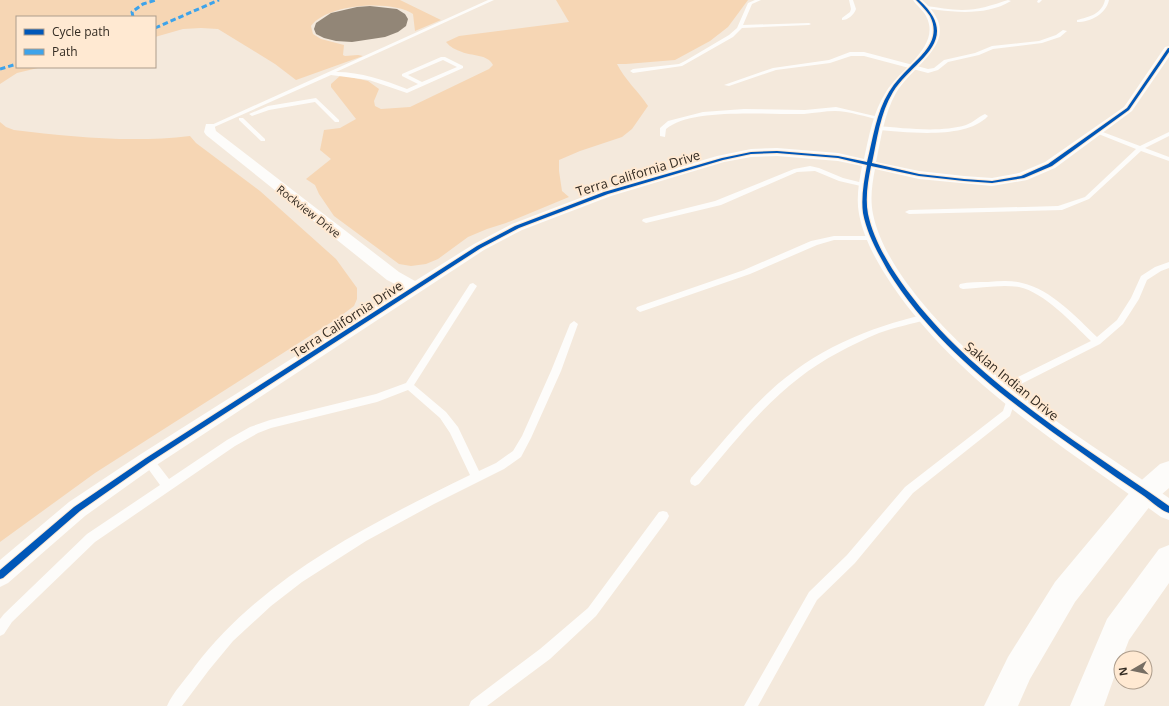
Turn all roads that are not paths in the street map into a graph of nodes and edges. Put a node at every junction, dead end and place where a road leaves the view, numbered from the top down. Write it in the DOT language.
graph roads {
  1 [pos="492,0"];
  2 [pos="759,0"];
  3 [pos="851,0"];
  4 [pos="1107,0"];
  5 [pos="1009,1"];
  6 [pos="921,4"];
  7 [pos="844,20"];
  8 [pos="1079,21"];
  9 [pos="809,24"];
  10 [pos="740,27"];
  11 [pos="1065,31"];
  12 [pos="1166,57"];
  13 [pos="914,67"];
  14 [pos="633,71"];
  15 [pos="327,74"];
  16 [pos="422,84"];
  17 [pos="727,85"];
  18 [pos="985,116"];
  19 [pos="241,119"];
  20 [pos="337,121"];
  21 [pos="879,123"];
  22 [pos="210,130"];
  23 [pos="1098,132"];
  24 [pos="1169,134"];
  25 [pos="663,136"];
  26 [pos="263,140"];
  27 [pos="1140,148"];
  28 [pos="1169,159"];
  29 [pos="869,164"];
  30 [pos="865,185"];
  31 [pos="909,212"];
  32 [pos="646,221"];
  33 [pos="873,238"];
  34 [pos="1169,265"];
  35 [pos="472,286"];
  36 [pos="963,286"];
  37 [pos="415,288"];
  38 [pos="640,309"];
  39 [pos="926,317"];
  40 [pos="574,324"];
  41 [pos="1097,342"];
  42 [pos="409,386"];
  43 [pos="1012,397"];
  44 [pos="148,460"];
  45 [pos="1169,472"];
  46 [pos="476,478"];
  47 [pos="695,481"];
  48 [pos="168,487"];
  49 [pos="1145,493"];
  50 [pos="1169,510"];
  51 [pos="663,516"];
  52 [pos="1169,559"];
  53 [pos="0,575"];
  54 [pos="0,630"];
  55 [pos="174,706"];
  56 [pos="476,706"];
  57 [pos="751,706"];
  58 [pos="1001,706"];
  59 [pos="1087,706"];
  1 -- 15 [label="lane"];
  2 -- 10 [label="lane"];
  3 -- 7 [label="lane"];
  4 -- 8 [label="lane"];
  5 -- 6 [label="lane"];
  6 -- 13 [label="street, Saklan Indian Drive"];
  9 -- 10 [label="lane"];
  10 -- 14 [label="lane"];
  11 -- 13 [label="lane"];
  12 -- 23 [label="street, Terra California Drive"];
  13 -- 17 [label="lane"];
  13 -- 21 [label="street, Saklan Indian Drive"];
  15 -- 16 [label="lane"];
  15 -- 22 [label="lane"];
  16 -- 16 [label="lane"];
  18 -- 21 [label="lane"];
  19 -- 20 [label="lane"];
  19 -- 22 [label="lane"];
  19 -- 26 [label="lane"];
  21 -- 25 [label="lane"];
  21 -- 29 [label="street, Saklan Indian Drive"];
  22 -- 37 [label="street, Rockview Drive"];
  23 -- 27 [label="lane"];
  23 -- 29 [label="street, Terra California Drive"];
  24 -- 27 [label="lane"];
  27 -- 28 [label="lane"];
  27 -- 31 [label="lane"];
  29 -- 30 [label="street, Saklan Indian Drive"];
  29 -- 37 [label="street, Terra California Drive"];
  30 -- 32 [label="lane"];
  30 -- 33 [label="street, Saklan Indian Drive"];
  33 -- 38 [label="lane"];
  33 -- 39 [label="street, Saklan Indian Drive"];
  34 -- 41 [label="lane"];
  35 -- 42 [label="lane"];
  36 -- 41 [label="lane"];
  37 -- 44 [label="street, Terra California Drive"];
  39 -- 43 [label="street, Saklan Indian Drive"];
  39 -- 47 [label="lane"];
  40 -- 46 [label="lane"];
  41 -- 43 [label="lane"];
  42 -- 46 [label="lane"];
  42 -- 48 [label="lane"];
  43 -- 49 [label="street, Saklan Indian Drive"];
  43 -- 57 [label="lane"];
  44 -- 48 [label="lane"];
  44 -- 53 [label="street, Terra California Drive"];
  45 -- 49 [label="street"];
  46 -- 55 [label="lane"];
  48 -- 54 [label="lane"];
  49 -- 50 [label="street, Saklan Indian Drive"];
  49 -- 58 [label="street"];
  51 -- 56 [label="lane"];
  52 -- 59 [label="street"];
}
